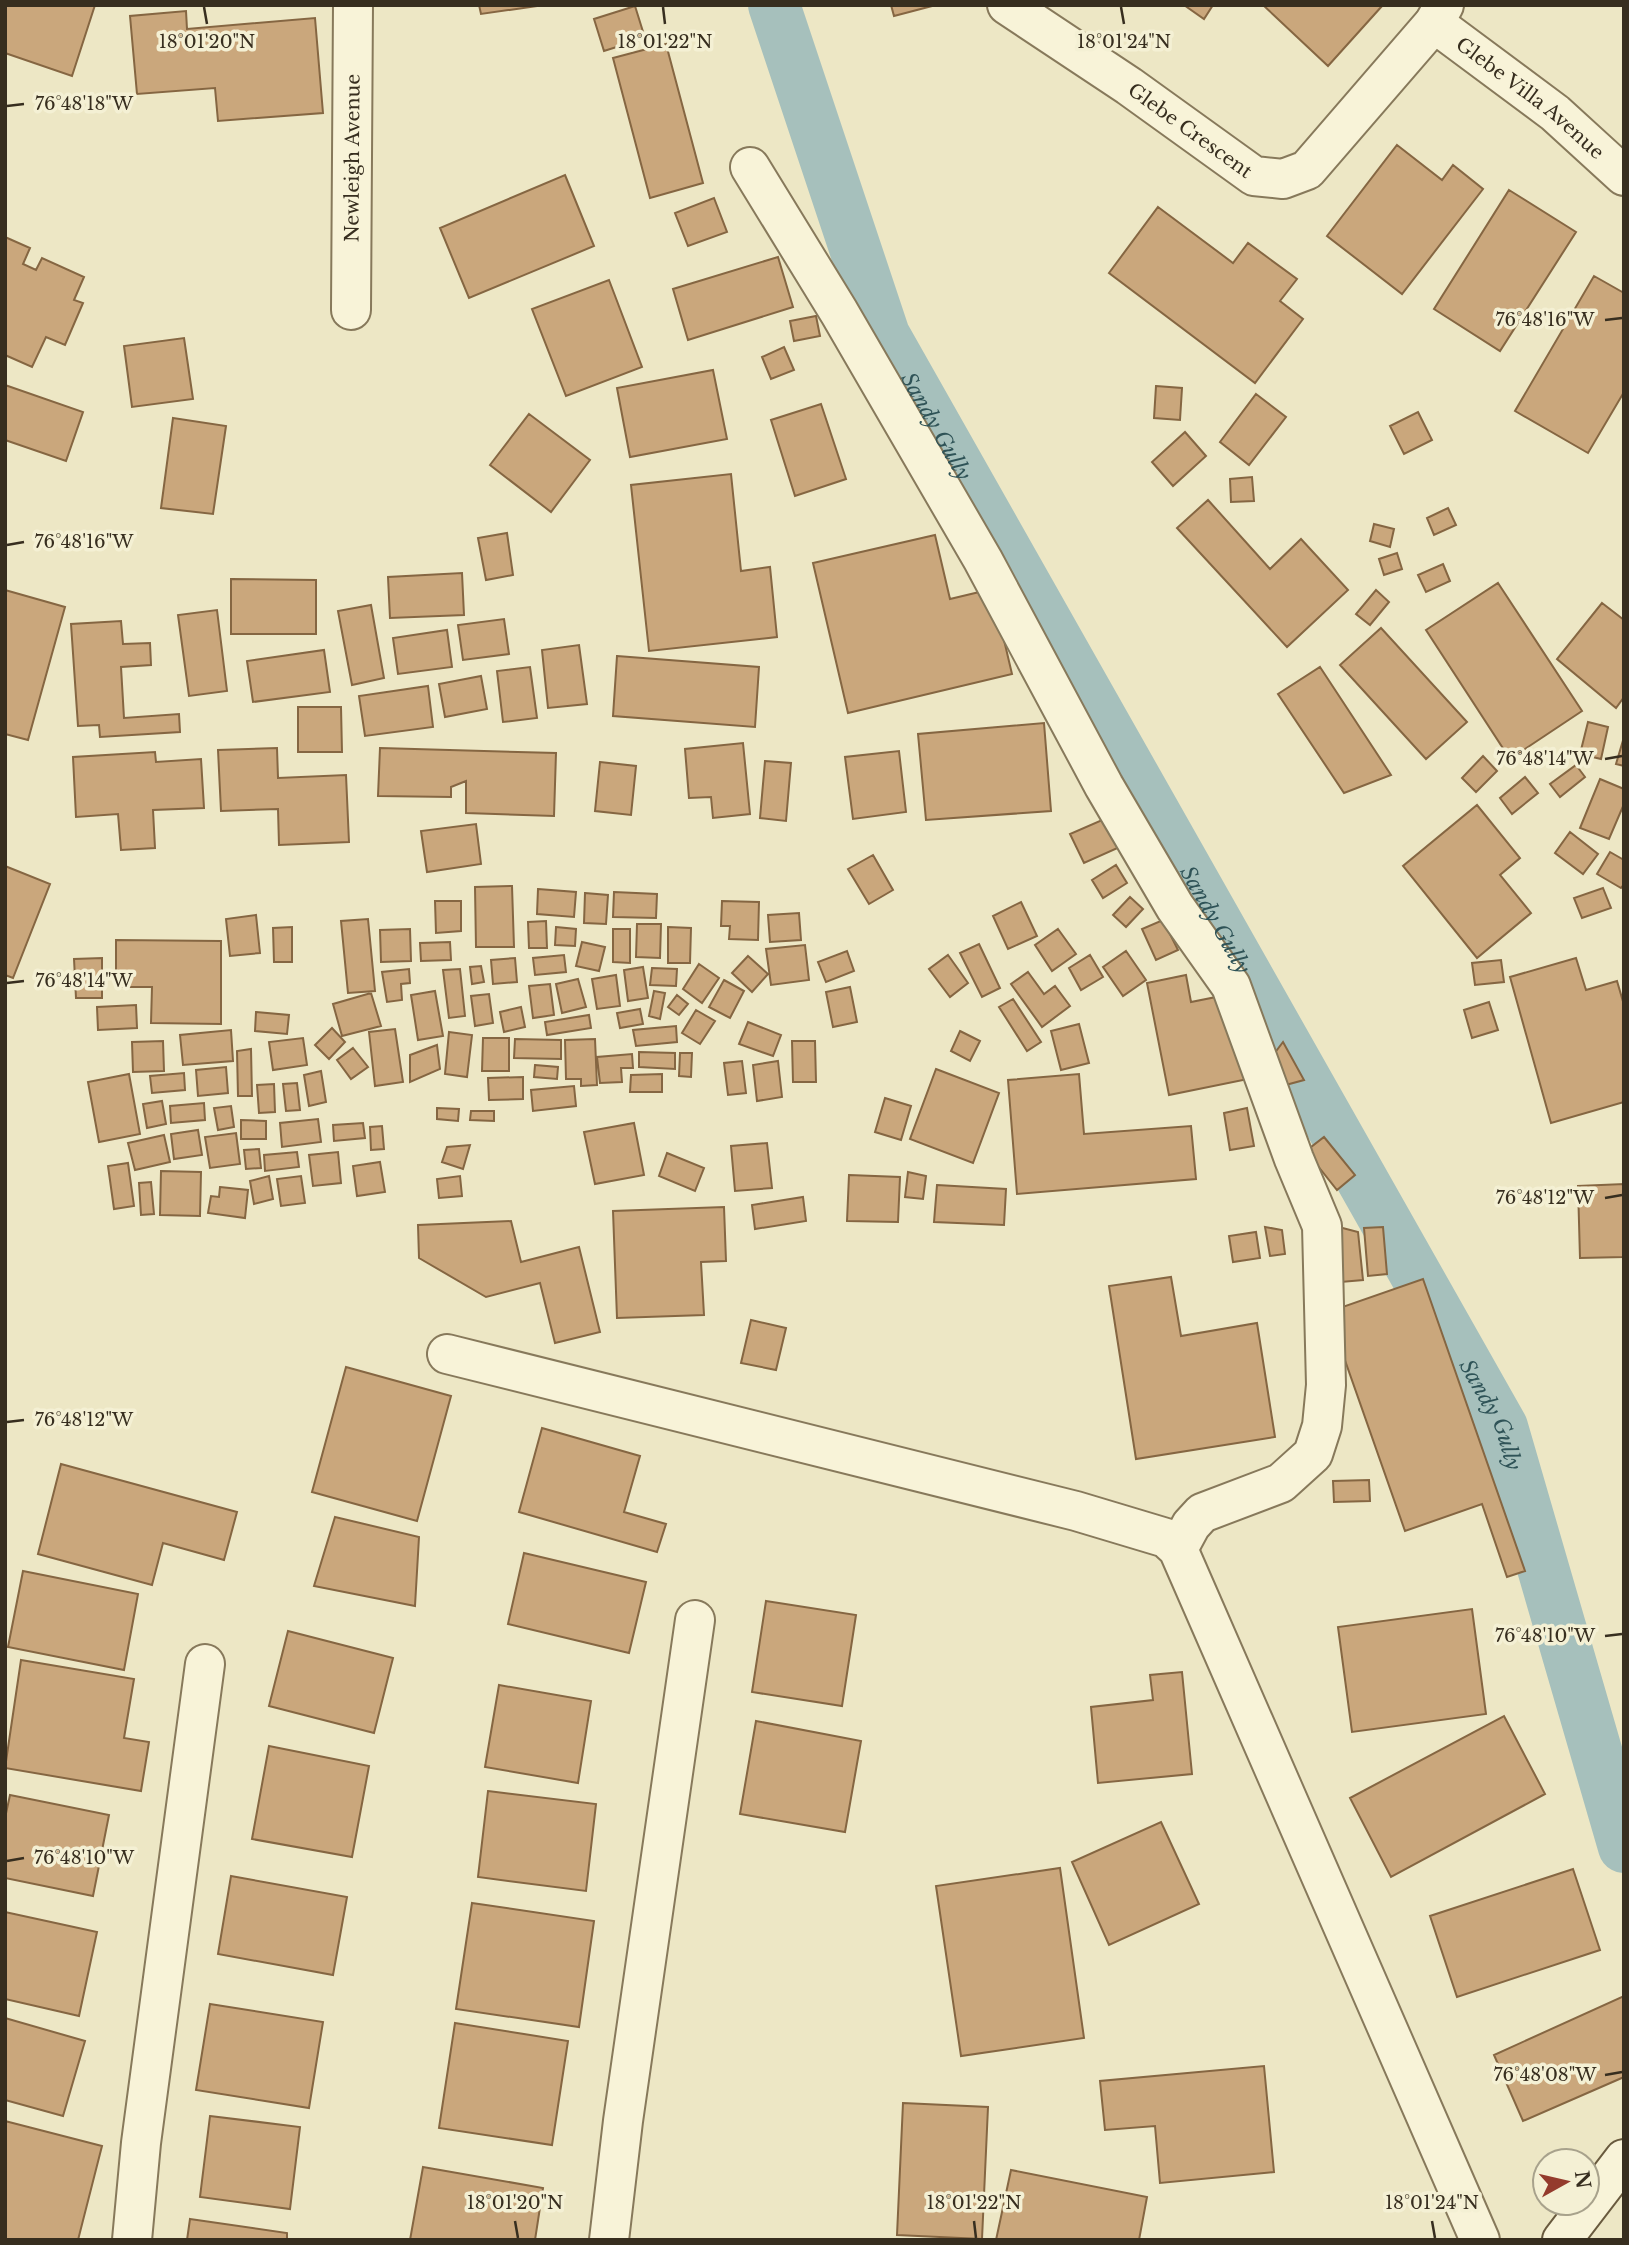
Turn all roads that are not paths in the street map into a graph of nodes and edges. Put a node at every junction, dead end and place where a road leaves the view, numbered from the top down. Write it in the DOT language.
graph roads {
  1 [pos="353,5"];
  2 [pos="1007,5"];
  3 [pos="1439,14"];
  4 [pos="750,167"];
  5 [pos="1624,176"];
  6 [pos="351,310"];
  7 [pos="447,1354"];
  8 [pos="1178,1549"];
  9 [pos="695,1620"];
  10 [pos="205,1664"];
  11 [pos="1624,2159"];
  12 [pos="132,2240"];
  13 [pos="608,2240"];
  14 [pos="1479,2240"];
  15 [pos="1562,2240"];
  1 -- 6 [label="street, Newleigh Avenue"];
  2 -- 3 [label="street, Glebe Crescent"];
  3 -- 5 [label="street, Glebe Villa Avenue"];
  4 -- 8 [label="street"];
  7 -- 8 [label="street"];
  8 -- 14 [label="street"];
  9 -- 13 [label="street"];
  10 -- 12 [label="street"];
  11 -- 15 [label="street"];
}
